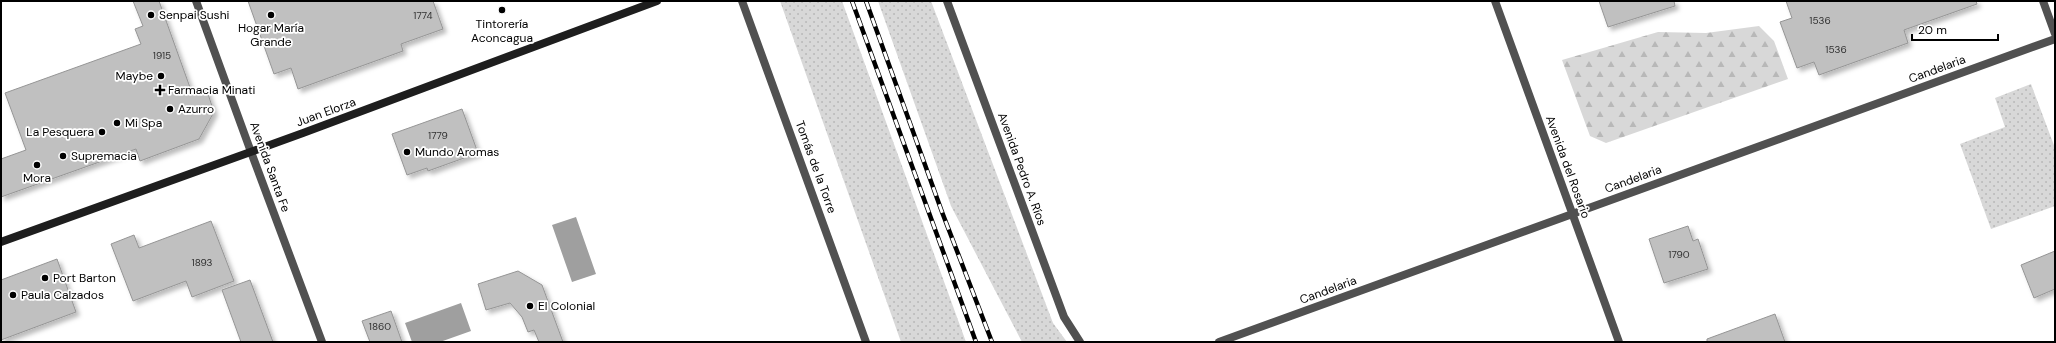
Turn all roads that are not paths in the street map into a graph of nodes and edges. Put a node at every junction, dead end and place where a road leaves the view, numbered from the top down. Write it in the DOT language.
graph roads {
  1 [pos="196,1"];
  2 [pos="658,1"];
  3 [pos="742,1"];
  4 [pos="947,1"];
  5 [pos="1495,1"];
  6 [pos="2043,1"];
  7 [pos="2055,34"];
  8 [pos="2055,39"];
  9 [pos="251,152"];
  10 [pos="1573,214"];
  11 [pos="1,242"];
  12 [pos="1240,338"];
  13 [pos="322,342"];
  14 [pos="866,342"];
  15 [pos="1080,342"];
  16 [pos="1219,342"];
  17 [pos="1619,342"];
  1 -- 9 [label="street, Avenida Santa Fe"];
  2 -- 9 [label="main road, Juan Elorza"];
  3 -- 14 [label="street, Tomás de la Torre"];
  4 -- 15 [label="street, Avenida Pedro A. Ríos"];
  5 -- 10 [label="street, Avenida del Rosario"];
  6 -- 7 [label="street"];
  8 -- 10 [label="street, Candelaria"];
  9 -- 11 [label="main road, Juan Elorza"];
  9 -- 13 [label="street, Avenida Santa Fe"];
  10 -- 12 [label="street, Candelaria"];
  10 -- 17 [label="street, Avenida del Rosario"];
  12 -- 16 [label="street, Candelaria"];
}
